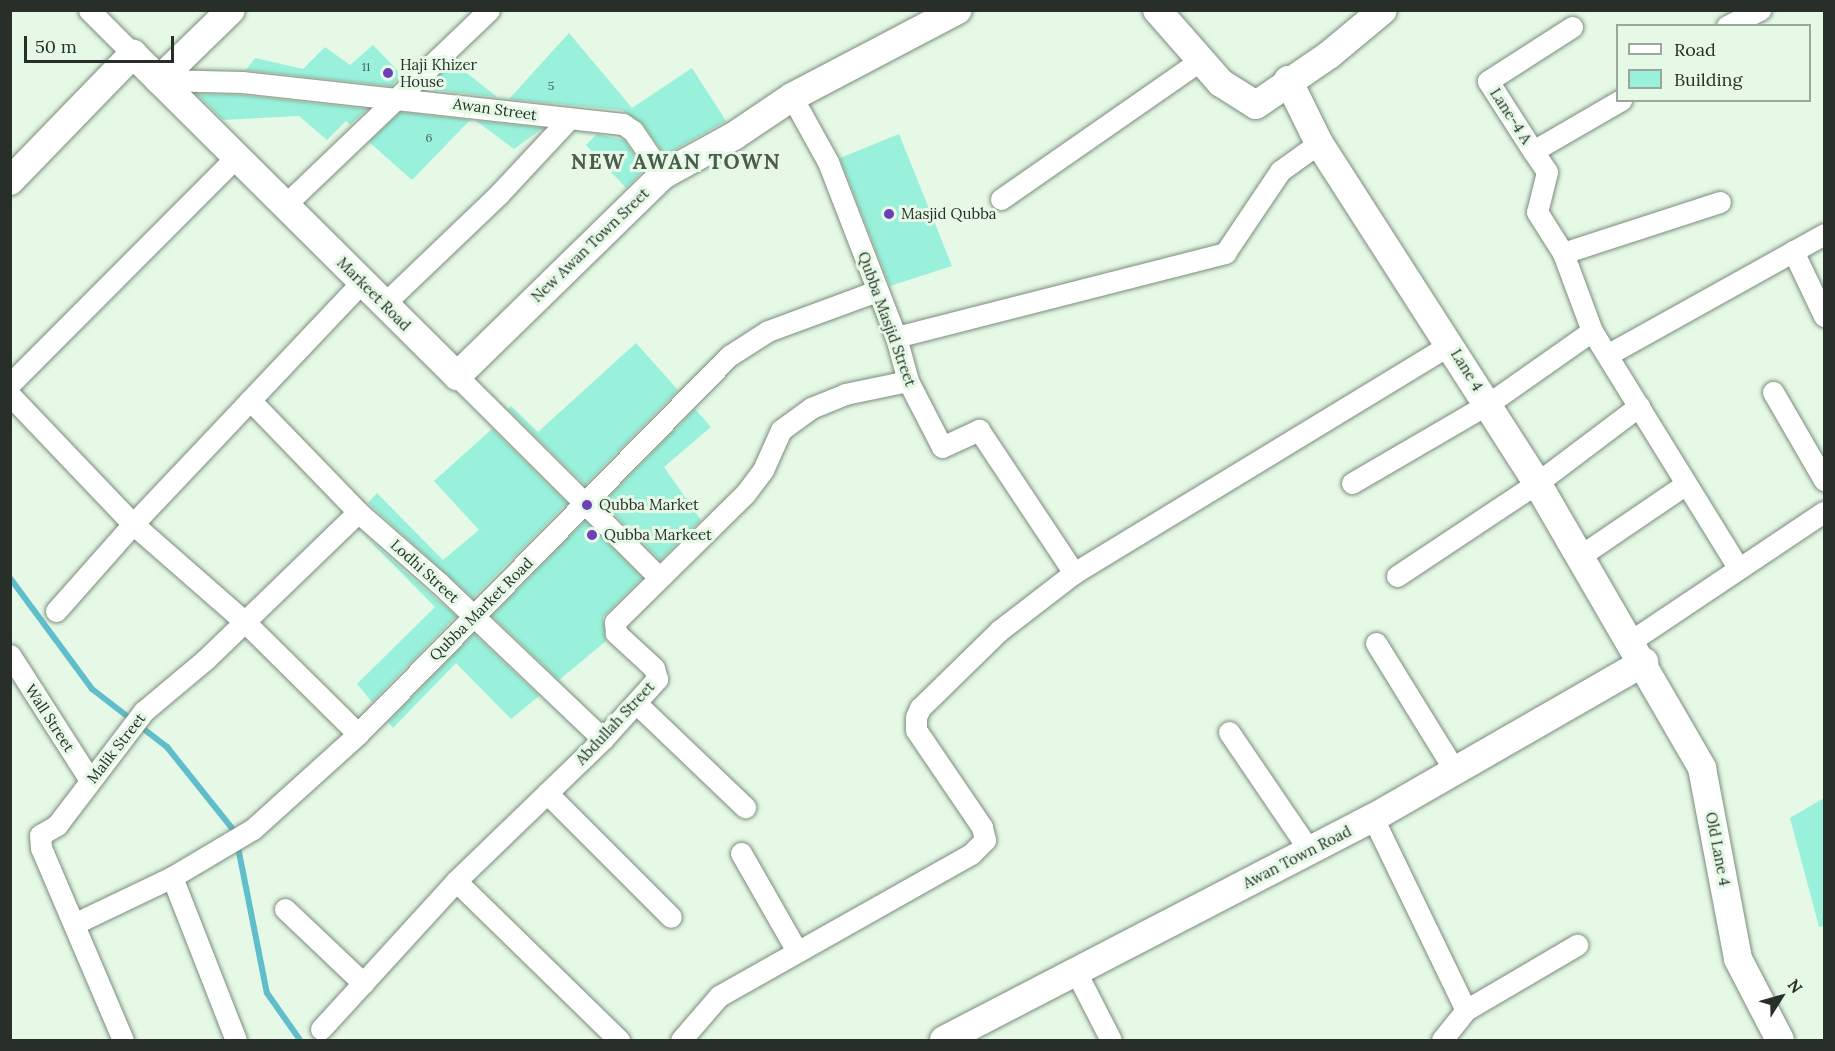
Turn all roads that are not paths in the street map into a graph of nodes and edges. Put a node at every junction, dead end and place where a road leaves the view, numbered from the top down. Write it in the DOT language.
graph roads {
  1 [pos="89,10"];
  2 [pos="231,10"];
  3 [pos="489,10"];
  4 [pos="958,10"];
  5 [pos="1157,10"];
  6 [pos="1383,10"];
  7 [pos="1760,10"];
  8 [pos="1731,24"];
  9 [pos="1572,27"];
  10 [pos="133,54"];
  11 [pos="1201,60"];
  12 [pos="159,80"];
  13 [pos="1288,80"];
  14 [pos="792,97"];
  15 [pos="399,98"];
  16 [pos="1618,102"];
  17 [pos="568,120"];
  18 [pos="1319,143"];
  19 [pos="1533,151"];
  20 [pos="236,157"];
  21 [pos="663,175"];
  22 [pos="10,181"];
  23 [pos="1000,199"];
  24 [pos="1720,202"];
  25 [pos="285,205"];
  26 [pos="1824,234"];
  27 [pos="1793,251"];
  28 [pos="1563,253"];
  29 [pos="362,282"];
  30 [pos="878,291"];
  31 [pos="384,304"];
  32 [pos="1824,316"];
  33 [pos="1592,332"];
  34 [pos="896,337"];
  35 [pos="1451,344"];
  36 [pos="1607,355"];
  37 [pos="457,376"];
  38 [pos="908,381"];
  39 [pos="10,384"];
  40 [pos="1773,392"];
  41 [pos="10,395"];
  42 [pos="250,400"];
  43 [pos="1488,404"];
  44 [pos="1639,406"];
  45 [pos="1824,480"];
  46 [pos="1352,483"];
  47 [pos="1537,483"];
  48 [pos="1686,484"];
  49 [pos="587,505"];
  50 [pos="357,512"];
  51 [pos="1824,512"];
  52 [pos="133,524"];
  53 [pos="1580,555"];
  54 [pos="1738,567"];
  55 [pos="1074,573"];
  56 [pos="1397,576"];
  57 [pos="659,577"];
  58 [pos="56,611"];
  59 [pos="473,615"];
  60 [pos="245,622"];
  61 [pos="1376,643"];
  62 [pos="1637,651"];
  63 [pos="10,656"];
  64 [pos="636,703"];
  65 [pos="1229,732"];
  66 [pos="358,734"];
  67 [pos="603,739"];
  68 [pos="1455,771"];
  69 [pos="90,780"];
  70 [pos="547,793"];
  71 [pos="744,807"];
  72 [pos="1373,818"];
  73 [pos="1310,851"];
  74 [pos="741,853"];
  75 [pos="172,877"];
  76 [pos="456,881"];
  77 [pos="285,909"];
  78 [pos="671,917"];
  79 [pos="76,923"];
  80 [pos="1577,945"];
  81 [pos="797,951"];
  82 [pos="1076,972"];
  83 [pos="363,982"];
  84 [pos="1466,1010"];
  85 [pos="321,1029"];
  86 [pos="123,1041"];
  87 [pos="236,1041"];
  88 [pos="619,1041"];
  89 [pos="681,1041"];
  90 [pos="944,1041"];
  91 [pos="1111,1041"];
  92 [pos="1442,1041"];
  93 [pos="1780,1041"];
  1 -- 10 [label="street, Markeet Road"];
  2 -- 12 [label="street"];
  3 -- 15 [label="street"];
  4 -- 14 [label="street, New Awan Town Sreet"];
  5 -- 11 [label="street"];
  6 -- 13 [label="street"];
  7 -- 8 [label="street"];
  9 -- 19 [label="street, Lane-4 A"];
  10 -- 12 [label="street, Markeet Road"];
  10 -- 22 [label="street"];
  11 -- 13 [label="street"];
  11 -- 23 [label="street"];
  12 -- 15 [label="street, Awan Street"];
  12 -- 20 [label="street, Markeet Road"];
  13 -- 18 [label="street, Lane 4"];
  14 -- 21 [label="street, New Awan Town Sreet"];
  14 -- 30 [label="street, Qubba Masjid Street"];
  15 -- 17 [label="street, Awan Street"];
  15 -- 25 [label="street"];
  16 -- 19 [label="street, Lane-4 A"];
  17 -- 21 [label="street, Awan Street"];
  17 -- 31 [label="street"];
  18 -- 34 [label="street"];
  18 -- 35 [label="street, Lane 4"];
  19 -- 28 [label="street"];
  20 -- 25 [label="street, Markeet Road"];
  20 -- 39 [label="street"];
  21 -- 37 [label="street, New Awan Town Sreet"];
  24 -- 28 [label="street"];
  25 -- 29 [label="street, Markeet Road"];
  26 -- 27 [label="street"];
  27 -- 32 [label="street"];
  27 -- 36 [label="street"];
  28 -- 33 [label="street"];
  29 -- 31 [label="street, Markeet Road"];
  29 -- 42 [label="street"];
  30 -- 34 [label="street, Qubba Masjid Street"];
  30 -- 49 [label="street, Qubba Market Road"];
  31 -- 37 [label="street, Markeet Road"];
  33 -- 36 [label="street"];
  33 -- 43 [label="street"];
  34 -- 38 [label="street, Qubba Masjid Street"];
  35 -- 43 [label="street, Lane 4"];
  35 -- 55 [label="street"];
  36 -- 44 [label="street"];
  37 -- 49 [label="street, Markeet Road"];
  38 -- 55 [label="street, Qubba Masjid Street"];
  38 -- 57 [label="street, Abdullah Street"];
  40 -- 45 [label="street"];
  41 -- 52 [label="street"];
  42 -- 50 [label="street, Lodhi Street"];
  42 -- 52 [label="street"];
  43 -- 46 [label="street"];
  43 -- 47 [label="street, Lane 4"];
  44 -- 47 [label="street"];
  44 -- 48 [label="street"];
  47 -- 53 [label="street, Lane 4"];
  47 -- 56 [label="street"];
  48 -- 53 [label="street"];
  48 -- 54 [label="street"];
  49 -- 57 [label="street, Markeet Road"];
  49 -- 59 [label="street, Qubba Market Road"];
  50 -- 59 [label="street, Lodhi Street"];
  50 -- 60 [label="street, Malik Street"];
  51 -- 54 [label="street"];
  52 -- 58 [label="street"];
  52 -- 60 [label="street"];
  53 -- 62 [label="street, Lane 4"];
  54 -- 62 [label="street"];
  55 -- 81 [label="street"];
  57 -- 64 [label="street, Abdullah Street"];
  59 -- 66 [label="street, Qubba Market Road"];
  59 -- 67 [label="street, Lodhi Street"];
  60 -- 66 [label="street"];
  60 -- 69 [label="street, Malik Street"];
  61 -- 68 [label="street"];
  62 -- 68 [label="street, Awan Town Road"];
  62 -- 93 [label="street, Old Lane 4"];
  63 -- 69 [label="street, Wall Street"];
  64 -- 67 [label="street, Abdullah Street"];
  64 -- 71 [label="street"];
  65 -- 73 [label="street"];
  66 -- 75 [label="street, Qubba Market Road"];
  67 -- 70 [label="street, Abdullah Street"];
  68 -- 72 [label="street, Awan Town Road"];
  69 -- 79 [label="street, Malik Street"];
  70 -- 76 [label="street, Abdullah Street"];
  70 -- 78 [label="street"];
  72 -- 73 [label="street, Awan Town Road"];
  72 -- 84 [label="street"];
  73 -- 82 [label="street, Awan Town Road"];
  74 -- 81 [label="street"];
  75 -- 79 [label="street, Qubba Market Road"];
  75 -- 87 [label="street"];
  76 -- 83 [label="street, Abdullah Street"];
  76 -- 88 [label="street"];
  77 -- 83 [label="street"];
  79 -- 86 [label="street, Malik Street"];
  80 -- 84 [label="street"];
  81 -- 89 [label="street"];
  82 -- 90 [label="street, Awan Town Road"];
  82 -- 91 [label="street"];
  83 -- 85 [label="street, Abdullah Street"];
  84 -- 92 [label="street"];
}
